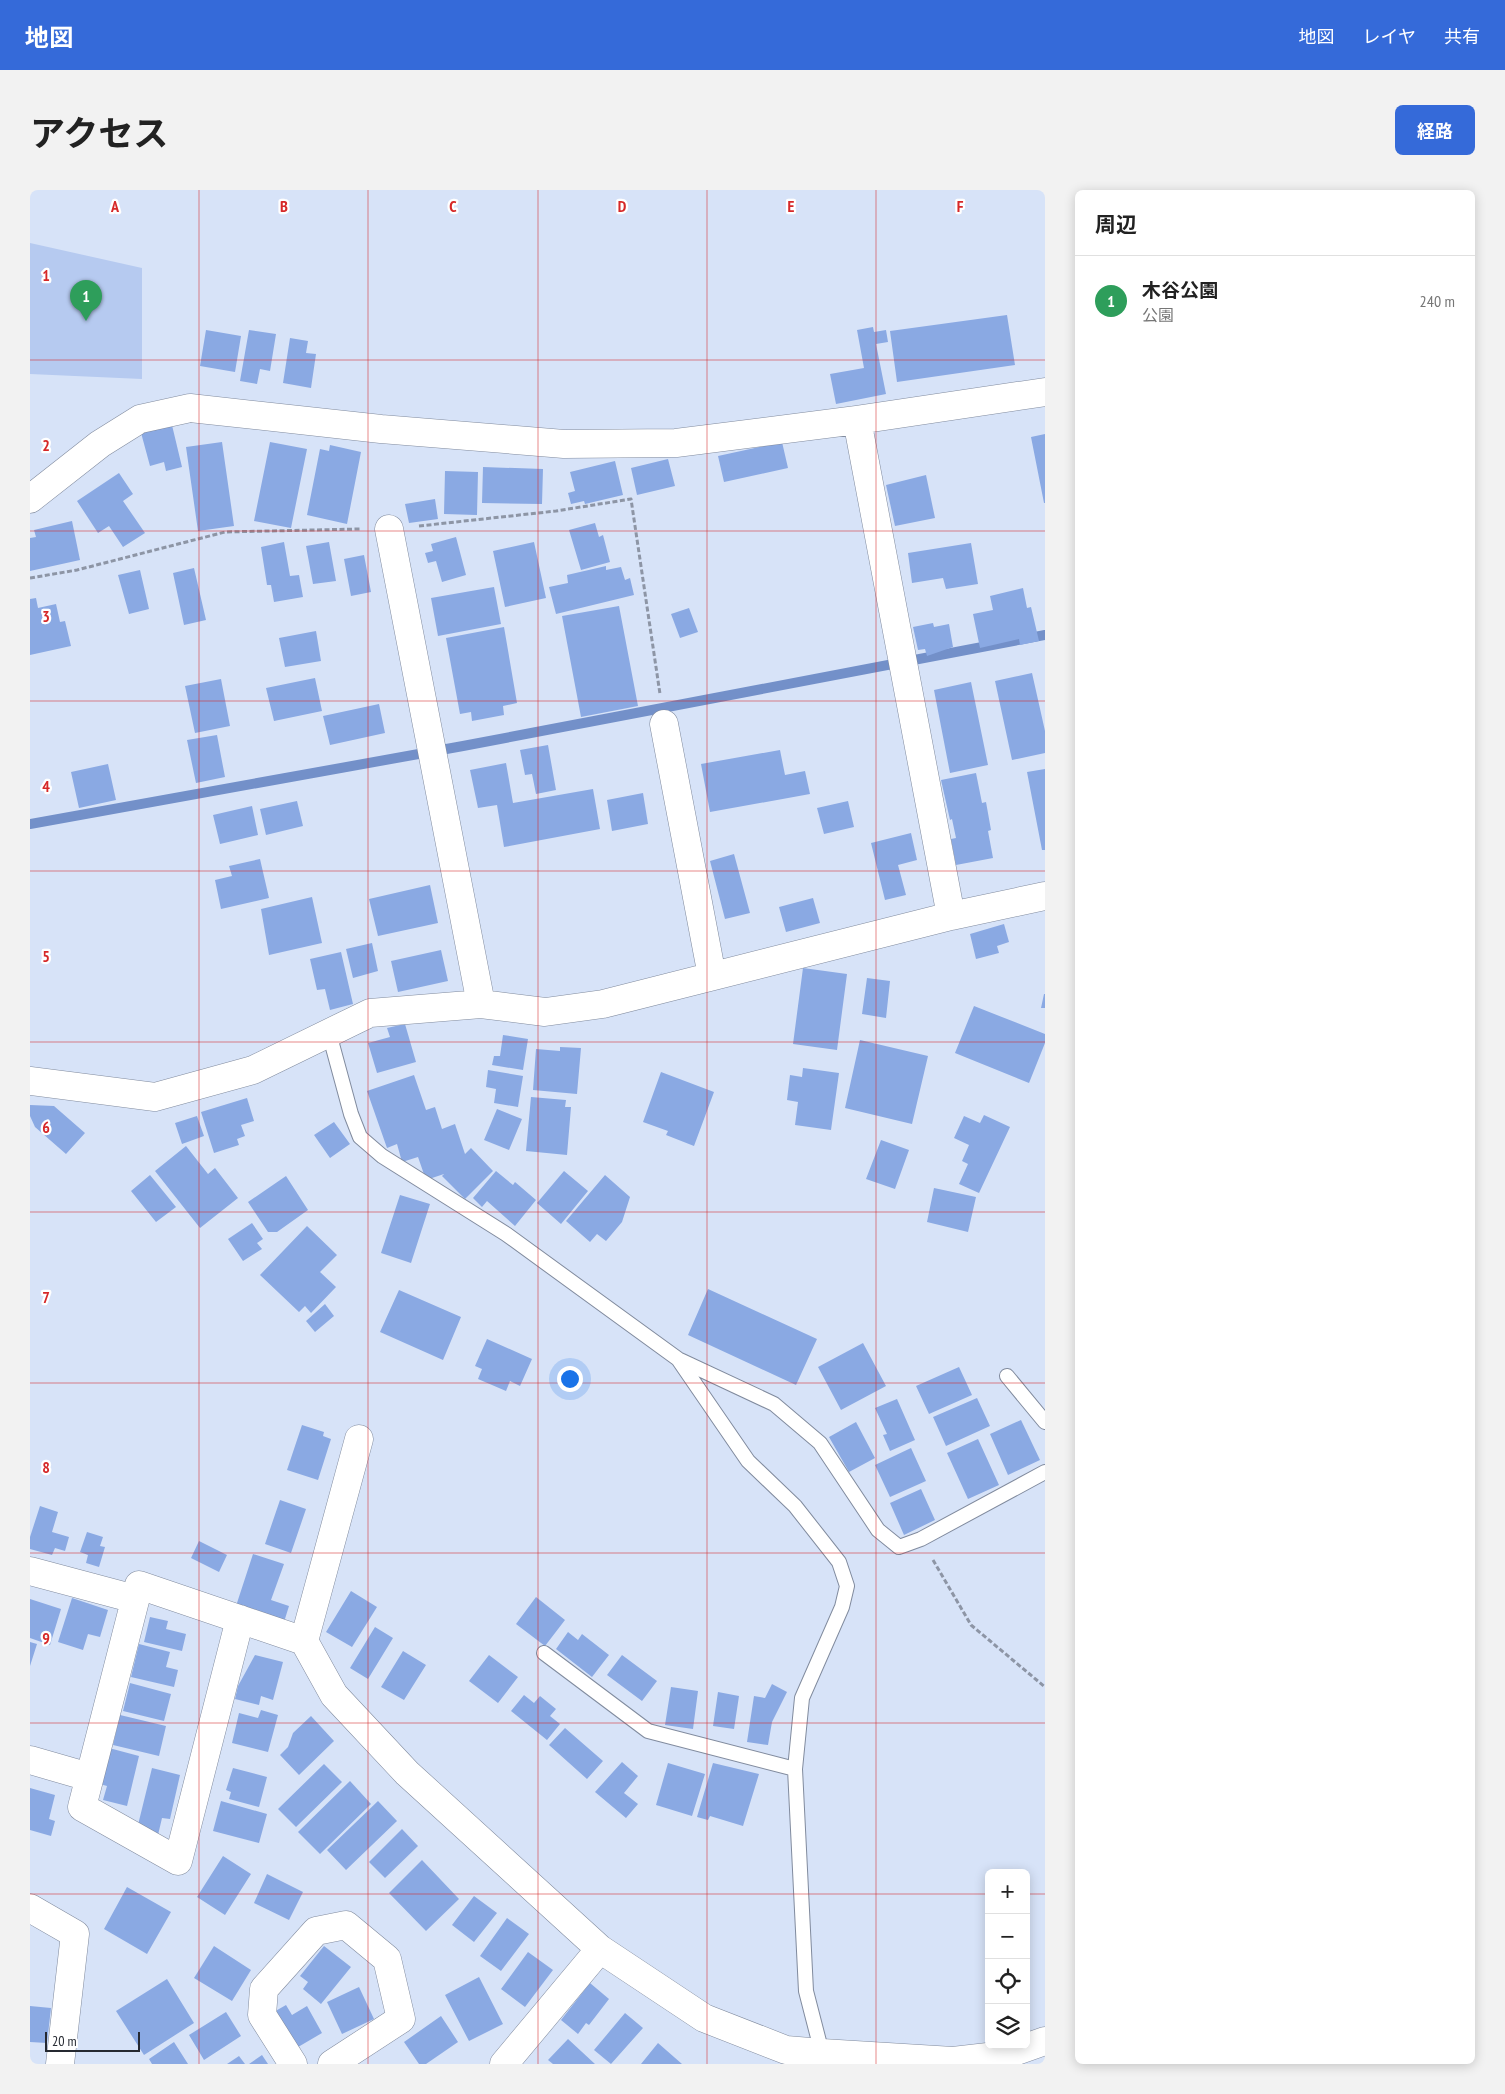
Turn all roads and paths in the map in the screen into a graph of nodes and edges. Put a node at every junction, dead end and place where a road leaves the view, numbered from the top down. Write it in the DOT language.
graph roads {
  1 [pos="1045,392"];
  2 [pos="857,420"];
  3 [pos="30,499"];
  4 [pos="389,529"];
  5 [pos="664,724"];
  6 [pos="1045,896"];
  7 [pos="951,916"];
  8 [pos="712,976"];
  9 [pos="481,1004"];
  10 [pos="329,1033"];
  11 [pos="30,1081"];
  12 [pos="678,1360"];
  13 [pos="1007,1376"];
  14 [pos="1045,1422"];
  15 [pos="359,1440"];
  16 [pos="1045,1472"];
  17 [pos="921,1539"];
  18 [pos="30,1571"];
  19 [pos="135,1599"];
  20 [pos="240,1619"];
  21 [pos="304,1640"];
  22 [pos="544,1653"];
  23 [pos="1045,1687"];
  24 [pos="30,1760"];
  25 [pos="795,1769"];
  26 [pos="89,1777"];
  27 [pos="30,1908"];
  28 [pos="600,1949"];
  29 [pos="1045,2041"];
  30 [pos="820,2058"];
  31 [pos="68,2060"];
  32 [pos="293,2064"];
  33 [pos="332,2064"];
  34 [pos="504,2064"];
  1 -- 2 [label="street"];
  2 -- 3 [label="street"];
  2 -- 7 [label="street"];
  4 -- 9 [label="street"];
  5 -- 8 [label="street"];
  6 -- 7 [label="street"];
  7 -- 8 [label="street"];
  8 -- 9 [label="street"];
  9 -- 10 [label="street"];
  10 -- 11 [label="street"];
  10 -- 12 [label="lane"];
  12 -- 17 [label="lane"];
  12 -- 25 [label="lane"];
  13 -- 14 [label="lane"];
  15 -- 21 [label="street"];
  16 -- 17 [label="lane"];
  17 -- 23 [label="path"];
  18 -- 19 [label="street"];
  19 -- 20 [label="street"];
  19 -- 26 [label="street"];
  20 -- 21 [label="street"];
  20 -- 26 [label="street"];
  21 -- 28 [label="street"];
  22 -- 25 [label="lane"];
  24 -- 26 [label="street"];
  25 -- 30 [label="lane"];
  27 -- 31 [label="street"];
  28 -- 30 [label="street"];
  28 -- 34 [label="street"];
  29 -- 30 [label="street"];
  32 -- 33 [label="street"];
}
